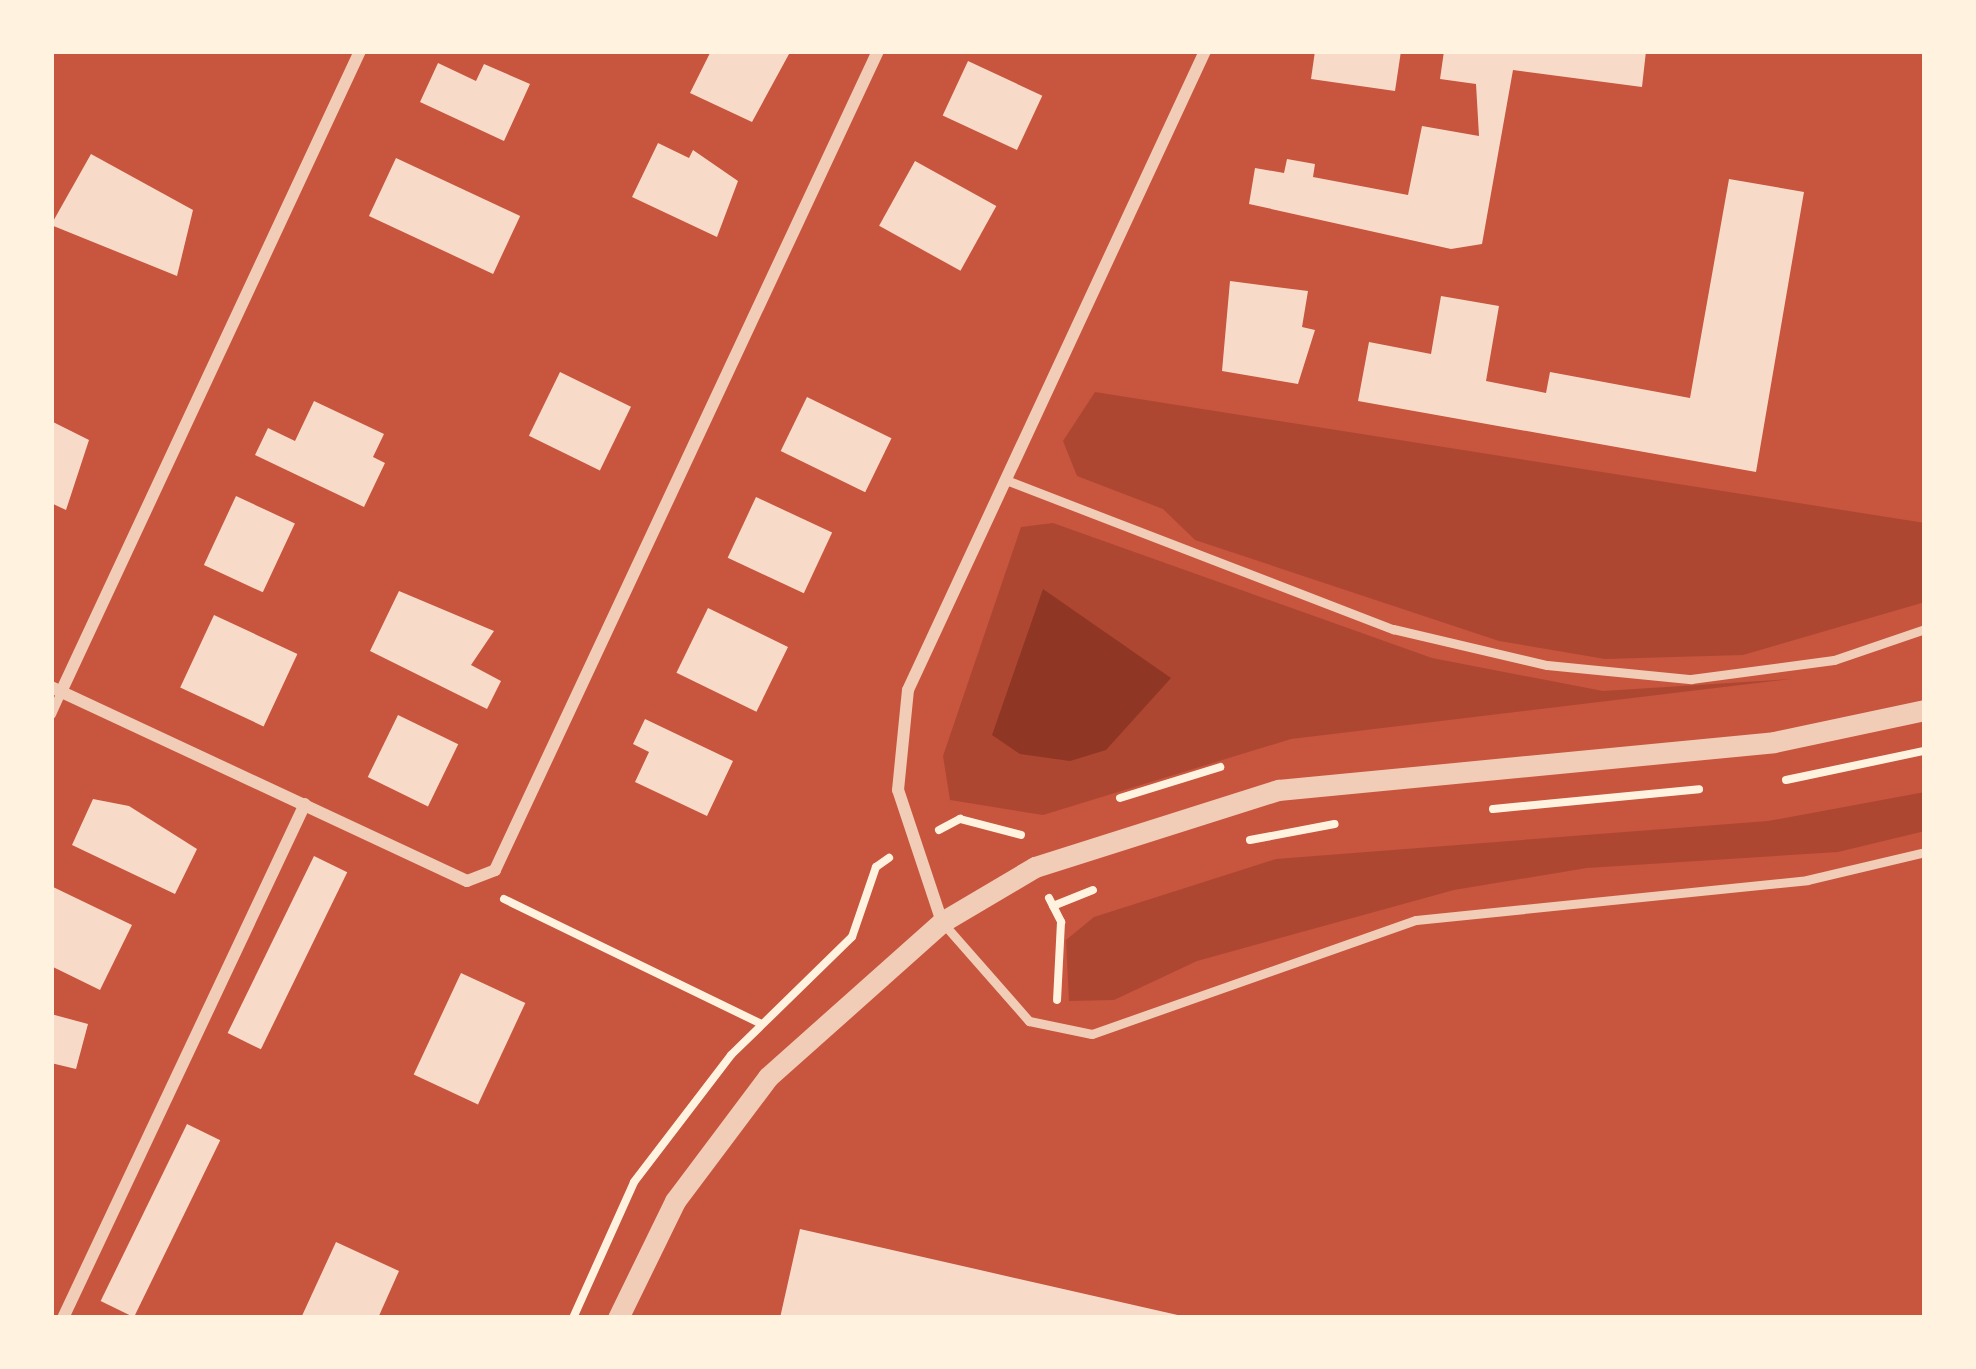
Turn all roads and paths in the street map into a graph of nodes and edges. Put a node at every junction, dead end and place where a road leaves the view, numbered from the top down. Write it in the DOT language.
graph roads {
  1 [pos="360,51"];
  2 [pos="878,51"];
  3 [pos="1204,51"];
  4 [pos="1006,480"];
  5 [pos="1925,629"];
  6 [pos="56,690"];
  7 [pos="1925,710"];
  8 [pos="51,714"];
  9 [pos="1925,750"];
  10 [pos="1763,782"];
  11 [pos="1717,787"];
  12 [pos="304,805"];
  13 [pos="1465,812"];
  14 [pos="1349,821"];
  15 [pos="1224,844"];
  16 [pos="1925,852"];
  17 [pos="467,881"];
  18 [pos="1111,882"];
  19 [pos="942,922"];
  20 [pos="761,1024"];
  21 [pos="1057,1030"];
  22 [pos="63,1318"];
  23 [pos="618,1318"];
  1 -- 6 [label="street"];
  2 -- 17 [label="street"];
  3 -- 4 [label="street"];
  4 -- 5 [label="lane"];
  4 -- 19 [label="street"];
  6 -- 8 [label="lane"];
  6 -- 12 [label="street"];
  7 -- 19 [label="street"];
  9 -- 10 [label="path"];
  11 -- 13 [label="path"];
  12 -- 17 [label="street"];
  12 -- 22 [label="street"];
  14 -- 15 [label="path"];
  16 -- 21 [label="lane"];
  17 -- 20 [label="path"];
  18 -- 21 [label="path"];
  19 -- 21 [label="lane"];
  19 -- 23 [label="street"];
}
